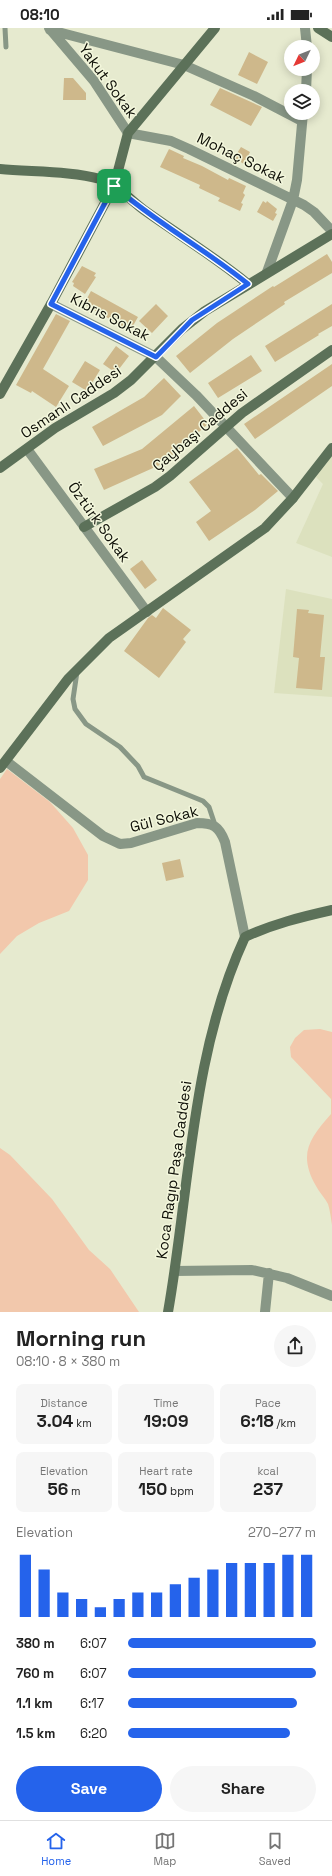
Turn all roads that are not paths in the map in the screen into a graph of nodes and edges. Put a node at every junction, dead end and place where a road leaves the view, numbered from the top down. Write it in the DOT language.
graph roads {
  1 [pos="5,28"];
  2 [pos="215,28"];
  3 [pos="305,28"];
  4 [pos="318,28"];
  5 [pos="49,29"];
  6 [pos="332,37"];
  7 [pos="306,40"];
  8 [pos="6,47"];
  9 [pos="184,64"];
  10 [pos="284,109"];
  11 [pos="302,120"];
  12 [pos="128,133"];
  13 [pos="0,169"];
  14 [pos="114,186"];
  15 [pos="293,200"];
  16 [pos="332,231"];
  17 [pos="332,234"];
  18 [pos="267,272"];
  19 [pos="248,284"];
  20 [pos="51,304"];
  21 [pos="332,350"];
  22 [pos="156,357"];
  23 [pos="0,394"];
  24 [pos="226,426"];
  25 [pos="332,448"];
  26 [pos="27,449"];
  27 [pos="0,468"];
  28 [pos="293,498"];
  29 [pos="84,527"];
  30 [pos="147,612"];
  31 [pos="78,669"];
  32 [pos="3,765"];
  33 [pos="216,826"];
  34 [pos="332,910"];
  35 [pos="244,937"];
  36 [pos="175,1271"];
  37 [pos="269,1273"];
  38 [pos="332,1296"];
  39 [pos="168,1312"];
  40 [pos="265,1312"];
  1 -- 8 [label="lane"];
  2 -- 9 [label="street"];
  3 -- 7 [label="street"];
  4 -- 6 [label="street"];
  5 -- 9 [label="street"];
  5 -- 12 [label="street, Yakut Sokak"];
  9 -- 10 [label="street"];
  9 -- 12 [label="street"];
  11 -- 15 [label="street"];
  12 -- 14 [label="street"];
  12 -- 15 [label="street, Mohaç Sokak"];
  13 -- 14 [label="street"];
  14 -- 19 [label="street"];
  14 -- 20 [label="street"];
  15 -- 16 [label="street, Mohaç Sokak"];
  15 -- 18 [label="street"];
  17 -- 18 [label="street, Osmanlı Caddesi"];
  18 -- 19 [label="street, Osmanlı Caddesi"];
  19 -- 22 [label="street, Osmanlı Caddesi"];
  20 -- 22 [label="street, Kıbrıs Sokak"];
  20 -- 23 [label="street"];
  21 -- 24 [label="street, Çaybaşı Caddesi"];
  22 -- 24 [label="street, Kıbrıs Sokak"];
  22 -- 26 [label="street, Osmanlı Caddesi"];
  24 -- 28 [label="street, Kıbrıs Sokak"];
  24 -- 29 [label="street, Çaybaşı Caddesi"];
  25 -- 28 [label="street"];
  26 -- 27 [label="street, Osmanlı Caddesi"];
  26 -- 29 [label="street, Öztürk Sokak"];
  28 -- 30 [label="street"];
  29 -- 30 [label="street, Öztürk Sokak"];
  30 -- 31 [label="street"];
  31 -- 32 [label="street"];
  31 -- 33 [label="lane"];
  32 -- 33 [label="street, Gül Sokak"];
  33 -- 35 [label="street, Gül Sokak"];
  34 -- 35 [label="street"];
  35 -- 36 [label="street, Koca Ragıp Paşa Caddesi"];
  36 -- 37 [label="street"];
  36 -- 39 [label="street, Koca Ragıp Paşa Caddesi"];
  37 -- 38 [label="street"];
  37 -- 40 [label="street"];
}
